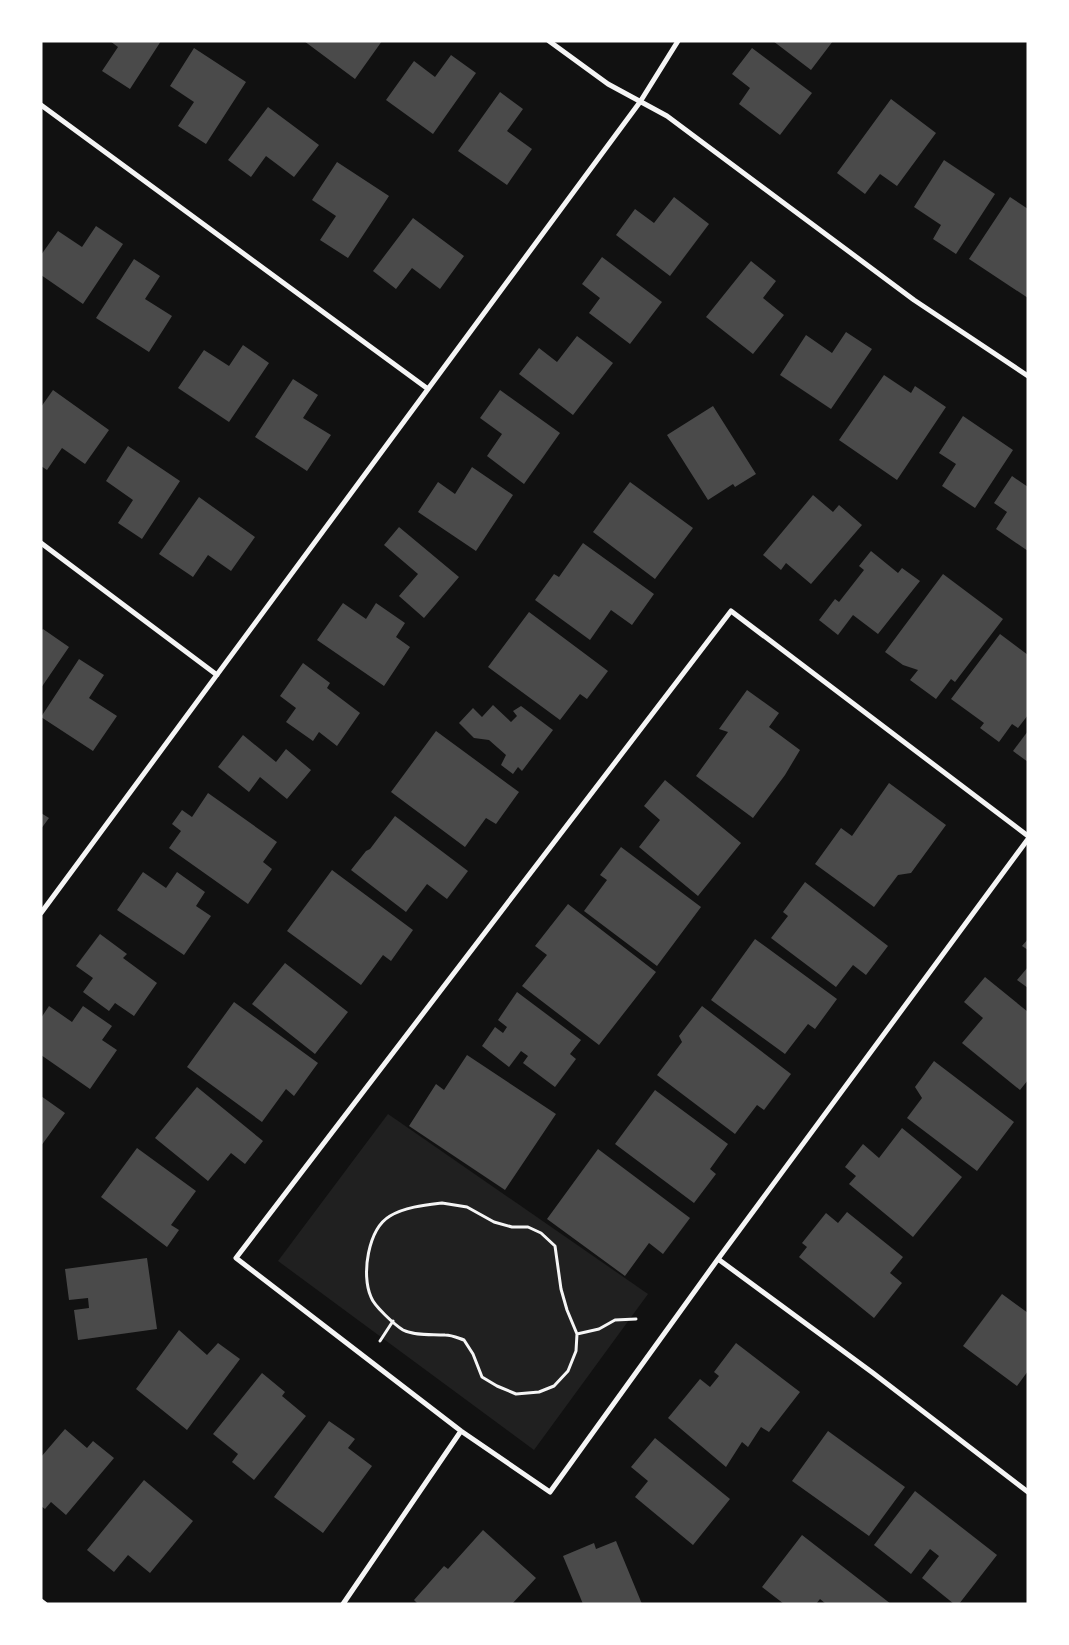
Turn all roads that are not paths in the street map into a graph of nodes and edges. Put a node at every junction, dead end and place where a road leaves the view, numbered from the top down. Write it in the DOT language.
graph roads {
  1 [pos="549,41"];
  2 [pos="678,41"];
  3 [pos="640,102"];
  4 [pos="41,105"];
  5 [pos="1028,376"];
  6 [pos="428,389"];
  7 [pos="41,543"];
  8 [pos="217,674"];
  9 [pos="1028,838"];
  10 [pos="41,913"];
  11 [pos="718,1259"];
  12 [pos="461,1431"];
  13 [pos="1028,1492"];
  14 [pos="41,1601"];
  15 [pos="45,1604"];
  16 [pos="343,1604"];
  1 -- 3 [label="street"];
  2 -- 3 [label="street"];
  3 -- 5 [label="street"];
  3 -- 6 [label="street"];
  4 -- 6 [label="street"];
  6 -- 8 [label="street"];
  7 -- 8 [label="street"];
  8 -- 10 [label="street"];
  9 -- 11 [label="street"];
  9 -- 12 [label="street"];
  11 -- 12 [label="street"];
  11 -- 13 [label="street"];
  12 -- 16 [label="street"];
  14 -- 15 [label="street"];
}
